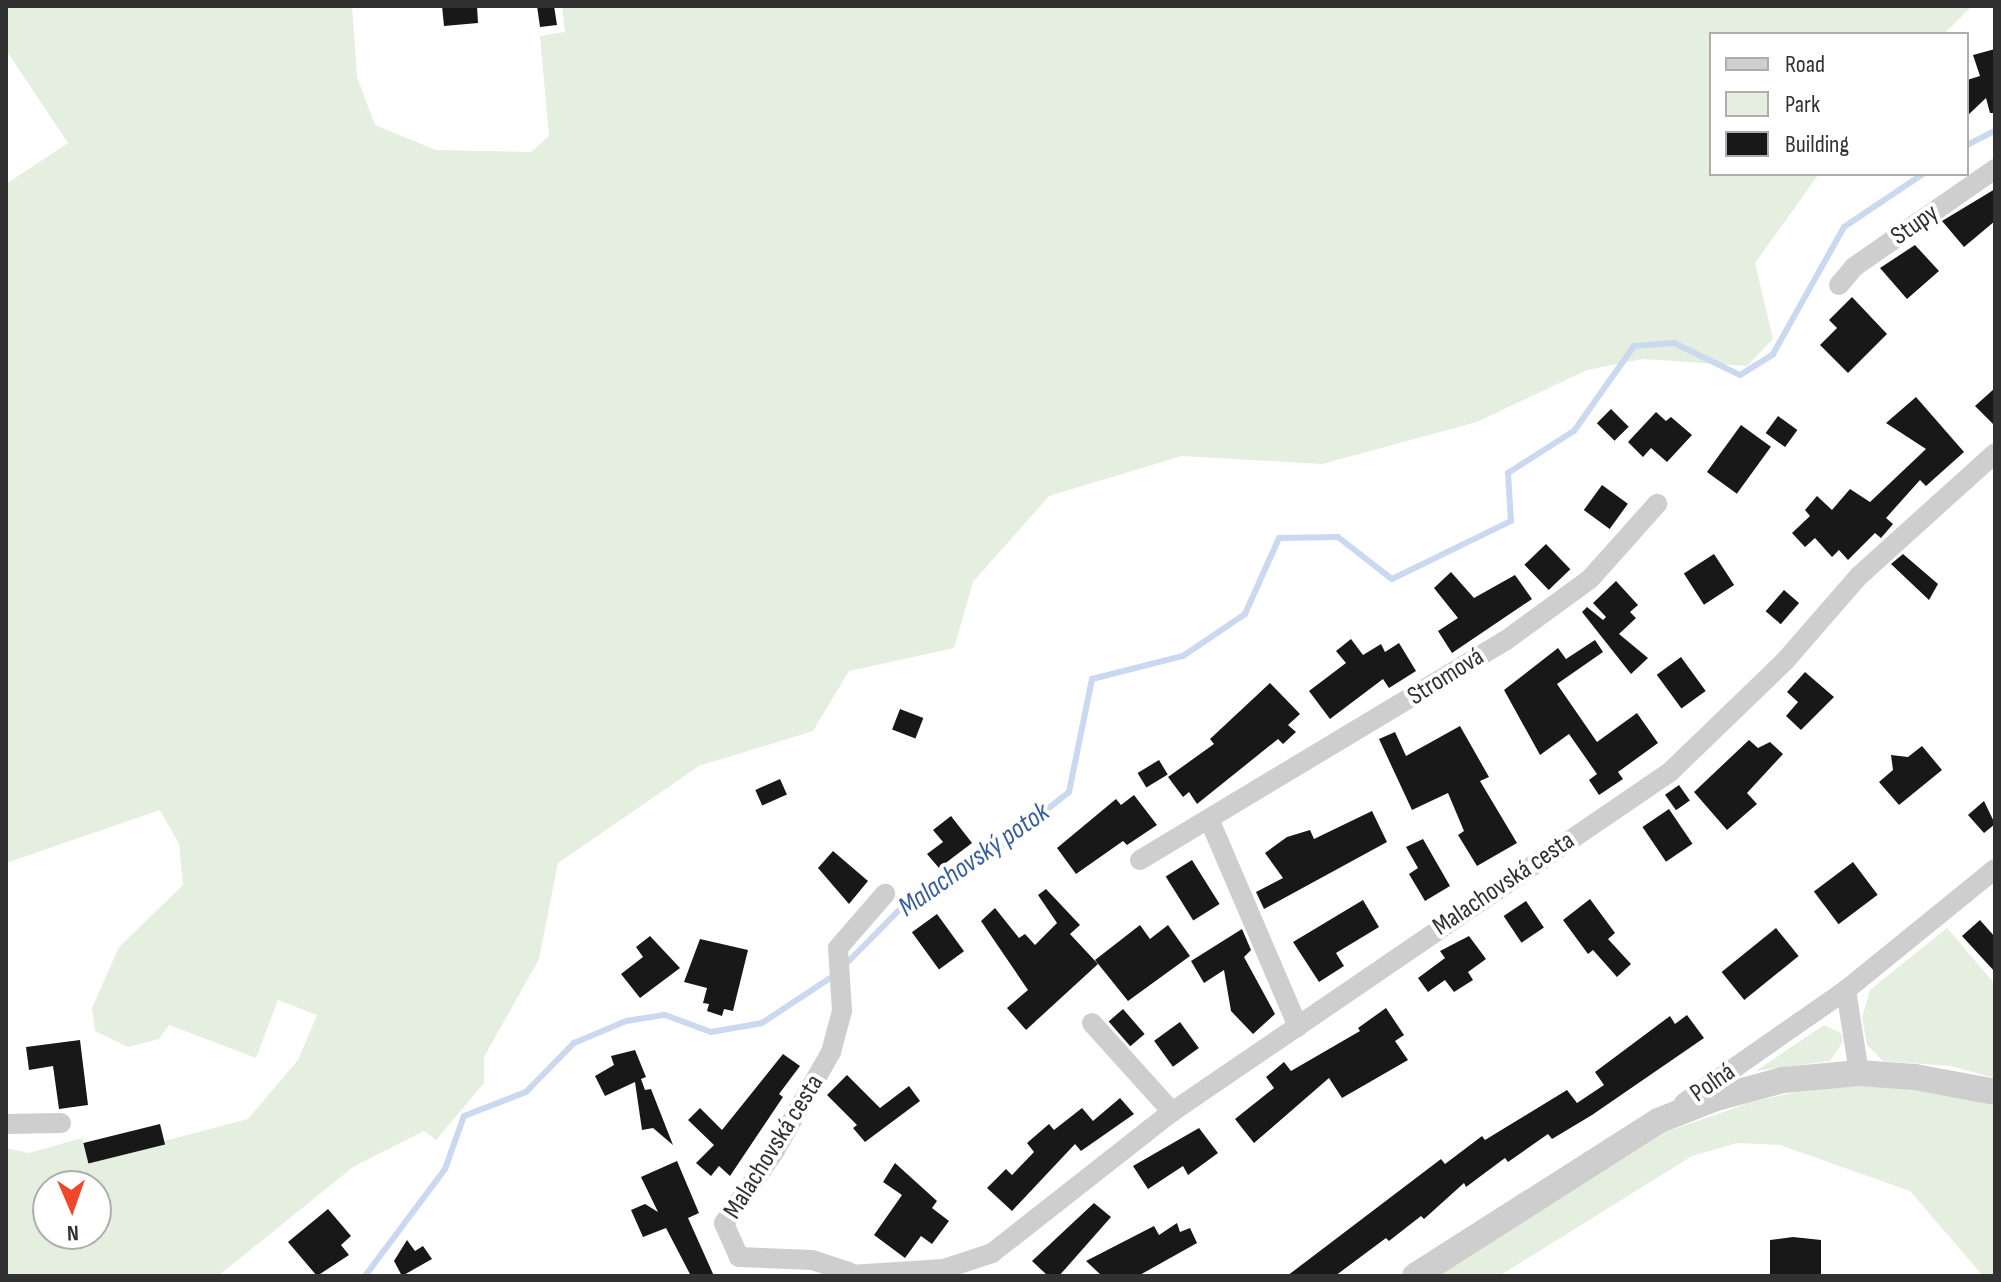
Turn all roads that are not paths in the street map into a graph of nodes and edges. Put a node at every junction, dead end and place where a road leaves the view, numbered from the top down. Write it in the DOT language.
graph roads {
  1 [pos="1995,169"];
  2 [pos="1839,285"];
  3 [pos="1995,453"];
  4 [pos="1657,504"];
  5 [pos="1209,819"];
  6 [pos="1140,860"];
  7 [pos="1995,869"];
  8 [pos="885,894"];
  9 [pos="1846,990"];
  10 [pos="1092,1023"];
  11 [pos="1298,1027"];
  12 [pos="1859,1073"];
  13 [pos="1995,1092"];
  14 [pos="1172,1112"];
  15 [pos="1658,1121"];
  16 [pos="61,1123"];
  17 [pos="6,1124"];
  18 [pos="973,1269"];
  19 [pos="841,1274"];
  20 [pos="1415,1276"];
  1 -- 2 [label="street, Stupy"];
  3 -- 11 [label="street, Malachovská cesta"];
  4 -- 5 [label="street, Stromová"];
  5 -- 6 [label="street, Stromová"];
  5 -- 11 [label="street"];
  7 -- 9 [label="street, Poľná"];
  8 -- 19 [label="street, Malachovská cesta"];
  9 -- 12 [label="street"];
  9 -- 15 [label="street, Poľná"];
  10 -- 14 [label="street"];
  11 -- 14 [label="street, Malachovská cesta"];
  12 -- 13 [label="street"];
  12 -- 15 [label="street"];
  14 -- 18 [label="street, Malachovská cesta"];
  15 -- 20 [label="street, Poľná"];
  16 -- 17 [label="street"];
  18 -- 19 [label="street, Malachovská cesta"];
}
